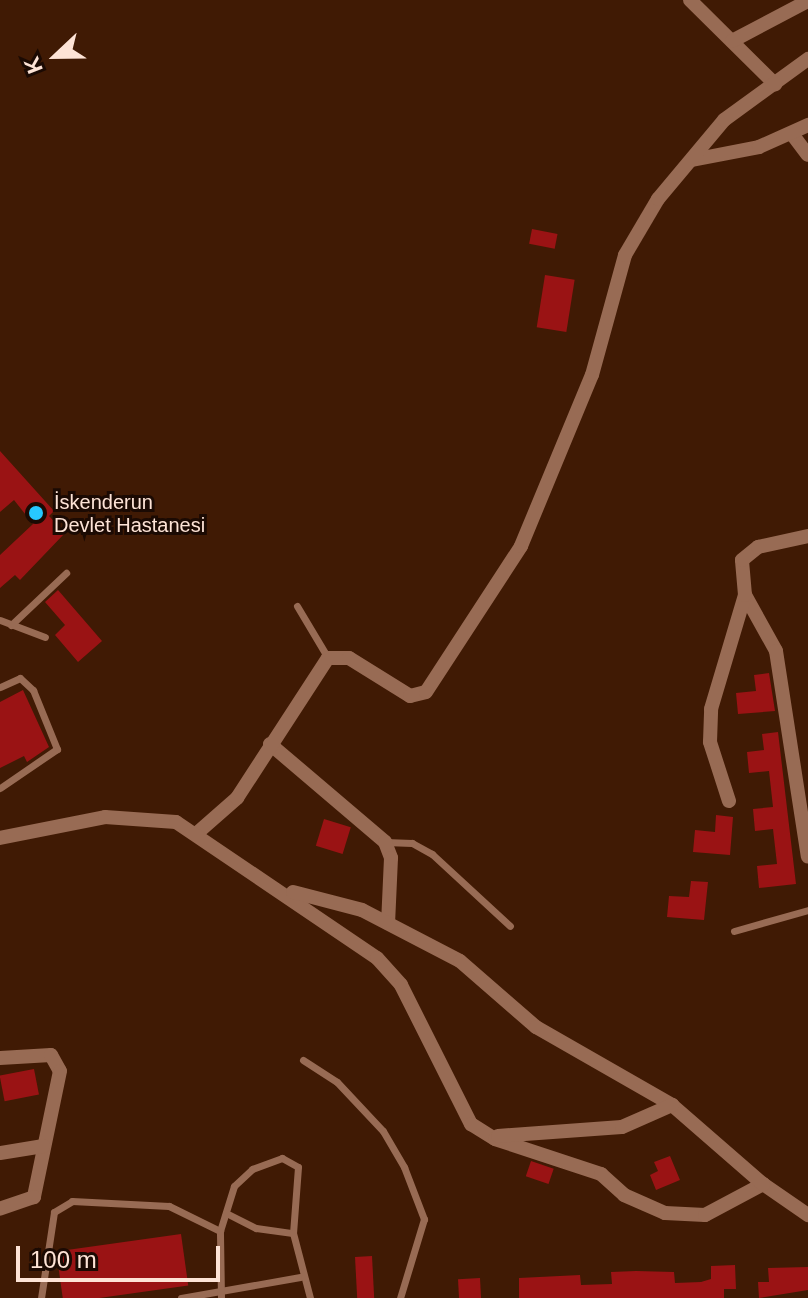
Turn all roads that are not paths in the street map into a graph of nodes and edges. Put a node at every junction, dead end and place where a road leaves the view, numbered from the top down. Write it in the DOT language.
graph roads {
  1 [pos="690,0"];
  2 [pos="808,1"];
  3 [pos="732,41"];
  4 [pos="808,59"];
  5 [pos="775,84"];
  6 [pos="808,125"];
  7 [pos="792,134"];
  8 [pos="808,155"];
  9 [pos="692,160"];
  10 [pos="808,536"];
  11 [pos="66,573"];
  12 [pos="745,595"];
  13 [pos="297,606"];
  14 [pos="0,620"];
  15 [pos="11,625"];
  16 [pos="45,637"];
  17 [pos="328,658"];
  18 [pos="0,687"];
  19 [pos="270,744"];
  20 [pos="0,788"];
  21 [pos="729,801"];
  22 [pos="196,834"];
  23 [pos="0,838"];
  24 [pos="385,842"];
  25 [pos="808,857"];
  26 [pos="282,890"];
  27 [pos="808,910"];
  28 [pos="388,923"];
  29 [pos="510,926"];
  30 [pos="734,931"];
  31 [pos="0,1058"];
  32 [pos="303,1060"];
  33 [pos="672,1105"];
  34 [pos="490,1136"];
  35 [pos="43,1146"];
  36 [pos="0,1153"];
  37 [pos="763,1184"];
  38 [pos="0,1209"];
  39 [pos="230,1215"];
  40 [pos="808,1215"];
  41 [pos="220,1231"];
  42 [pos="293,1233"];
  43 [pos="300,1277"];
  44 [pos="220,1294"];
  45 [pos="41,1298"];
  46 [pos="181,1298"];
  47 [pos="310,1298"];
  48 [pos="400,1298"];
  1 -- 3 [label="street"];
  2 -- 3 [label="street"];
  3 -- 5 [label="street"];
  4 -- 5 [label="street"];
  5 -- 9 [label="street"];
  6 -- 7 [label="street"];
  7 -- 8 [label="street"];
  7 -- 9 [label="street"];
  9 -- 17 [label="street"];
  10 -- 12 [label="street"];
  11 -- 15 [label="lane"];
  12 -- 21 [label="street"];
  12 -- 25 [label="street"];
  13 -- 17 [label="lane"];
  14 -- 15 [label="lane"];
  15 -- 16 [label="lane"];
  17 -- 19 [label="street"];
  18 -- 20 [label="lane"];
  19 -- 22 [label="street"];
  19 -- 24 [label="street"];
  22 -- 23 [label="street"];
  22 -- 26 [label="street"];
  24 -- 28 [label="street"];
  24 -- 29 [label="lane"];
  26 -- 28 [label="street"];
  26 -- 34 [label="street"];
  27 -- 30 [label="lane"];
  28 -- 33 [label="street"];
  31 -- 35 [label="street"];
  32 -- 48 [label="lane"];
  33 -- 34 [label="street"];
  33 -- 37 [label="street"];
  34 -- 37 [label="street"];
  35 -- 36 [label="street"];
  35 -- 38 [label="street"];
  37 -- 40 [label="street"];
  39 -- 41 [label="lane"];
  39 -- 42 [label="lane"];
  39 -- 42 [label="lane"];
  41 -- 44 [label="lane"];
  41 -- 45 [label="lane"];
  42 -- 43 [label="lane"];
  43 -- 44 [label="lane"];
  43 -- 47 [label="lane"];
  44 -- 46 [label="lane"];
}
